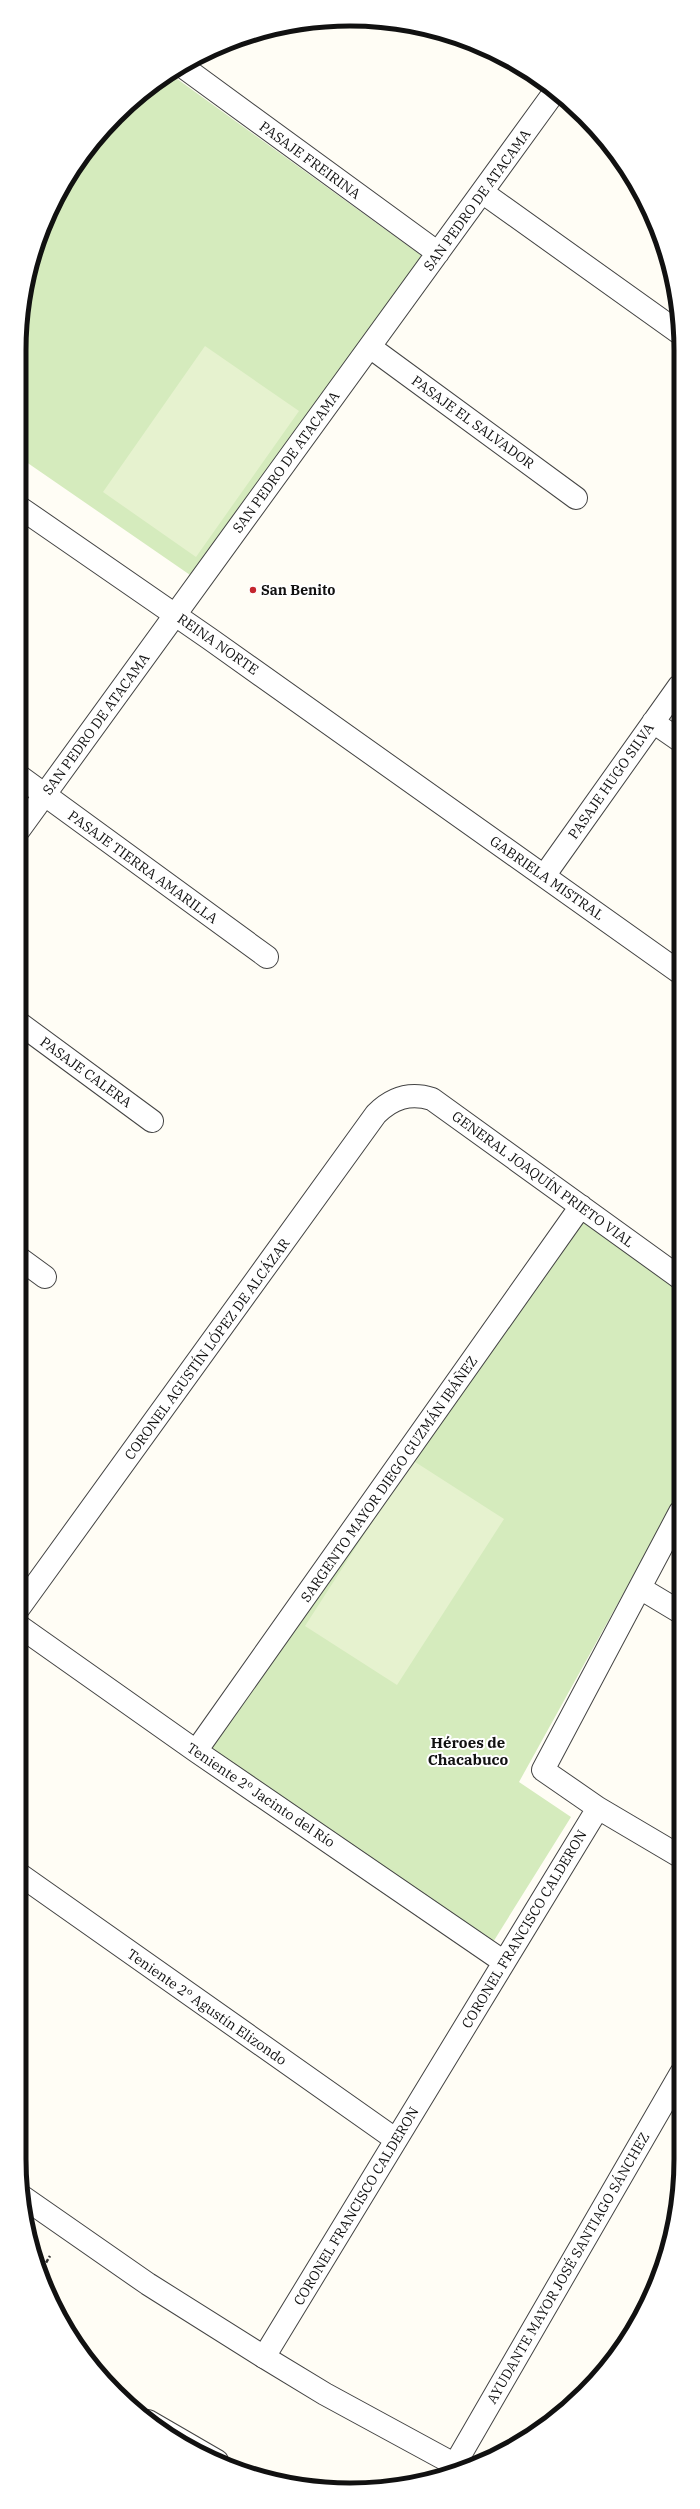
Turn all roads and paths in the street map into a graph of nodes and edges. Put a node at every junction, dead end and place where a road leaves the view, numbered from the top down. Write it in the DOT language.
graph roads {
  1 [pos="187,70"];
  2 [pos="551,96"];
  3 [pos="482,192"];
  4 [pos="438,253"];
  5 [pos="673,328"];
  6 [pos="370,347"];
  7 [pos="576,498"];
  8 [pos="26,512"];
  9 [pos="176,615"];
  10 [pos="674,693"];
  11 [pos="653,722"];
  12 [pos="674,737"];
  13 [pos="26,781"];
  14 [pos="415,784"];
  15 [pos="44,795"];
  16 [pos="26,820"];
  17 [pos="544,876"];
  18 [pos="267,957"];
  19 [pos="674,968"];
  20 [pos="26,1028"];
  21 [pos="402,1097"];
  22 [pos="152,1121"];
  23 [pos="581,1206"];
  24 [pos="26,1263"];
  25 [pos="674,1274"];
  26 [pos="45,1277"];
  27 [pos="674,1523"];
  28 [pos="640,1588"];
  29 [pos="26,1598"];
  30 [pos="674,1608"];
  31 [pos="26,1631"];
  32 [pos="196,1751"];
  33 [pos="598,1808"];
  34 [pos="674,1853"];
  35 [pos="26,1879"];
  36 [pos="504,1962"];
  37 [pos="674,2085"];
  38 [pos="395,2139"];
  39 [pos="29,2201"];
  40 [pos="264,2357"];
  41 [pos="460,2463"];
  42 [pos="457,2465"];
  1 -- 4 [label="street, PASAJE FREIRINA"];
  2 -- 3 [label="street, SAN PEDRO DE ATACAMA"];
  3 -- 4 [label="street, SAN PEDRO DE ATACAMA"];
  3 -- 5 [label="street"];
  4 -- 6 [label="street, SAN PEDRO DE ATACAMA"];
  6 -- 7 [label="street, PASAJE EL SALVADOR"];
  6 -- 9 [label="street, SAN PEDRO DE ATACAMA"];
  8 -- 9 [label="street, REINA NORTE"];
  9 -- 14 [label="street, REINA NORTE"];
  9 -- 15 [label="street, SAN PEDRO DE ATACAMA"];
  10 -- 11 [label="street, PASAJE HUGO SILVA"];
  11 -- 12 [label="street"];
  11 -- 17 [label="street, PASAJE HUGO SILVA"];
  13 -- 15 [label="street, PASAJE TIERRA AMARILLA"];
  14 -- 17 [label="street, GABRIELA MISTRAL"];
  15 -- 16 [label="street, SAN PEDRO DE ATACAMA"];
  15 -- 18 [label="street, PASAJE TIERRA AMARILLA"];
  17 -- 19 [label="street, GABRIELA MISTRAL"];
  20 -- 22 [label="street, PASAJE CALERA"];
  21 -- 23 [label="street, GENERAL JOAQUÍN PRIETO VIAL"];
  21 -- 29 [label="street, CORONEL AGUSTÍN LÓPEZ DE ALCÁZAR"];
  23 -- 25 [label="street, GENERAL JOAQUÍN PRIETO VIAL"];
  23 -- 32 [label="street, SARGENTO MAYOR DIEGO GUZMÁN IBÁÑEZ"];
  24 -- 26 [label="street"];
  27 -- 28 [label="street"];
  28 -- 30 [label="street"];
  28 -- 33 [label="street"];
  31 -- 32 [label="street, Teniente 2º Jacinto del Río"];
  32 -- 36 [label="street, Teniente 2º Jacinto del Río"];
  33 -- 34 [label="street"];
  33 -- 36 [label="street, CORONEL FRANCISCO CALDERON"];
  35 -- 38 [label="street, Teniente 2º Agustín Elizondo"];
  36 -- 38 [label="street, CORONEL FRANCISCO CALDERON"];
  37 -- 41 [label="street, AYUDANTE MAYOR JOSÉ SANTIAGO SÁNCHEZ"];
  38 -- 40 [label="street, CORONEL FRANCISCO CALDERON"];
  39 -- 40 [label="street"];
  40 -- 42 [label="street"];
}
